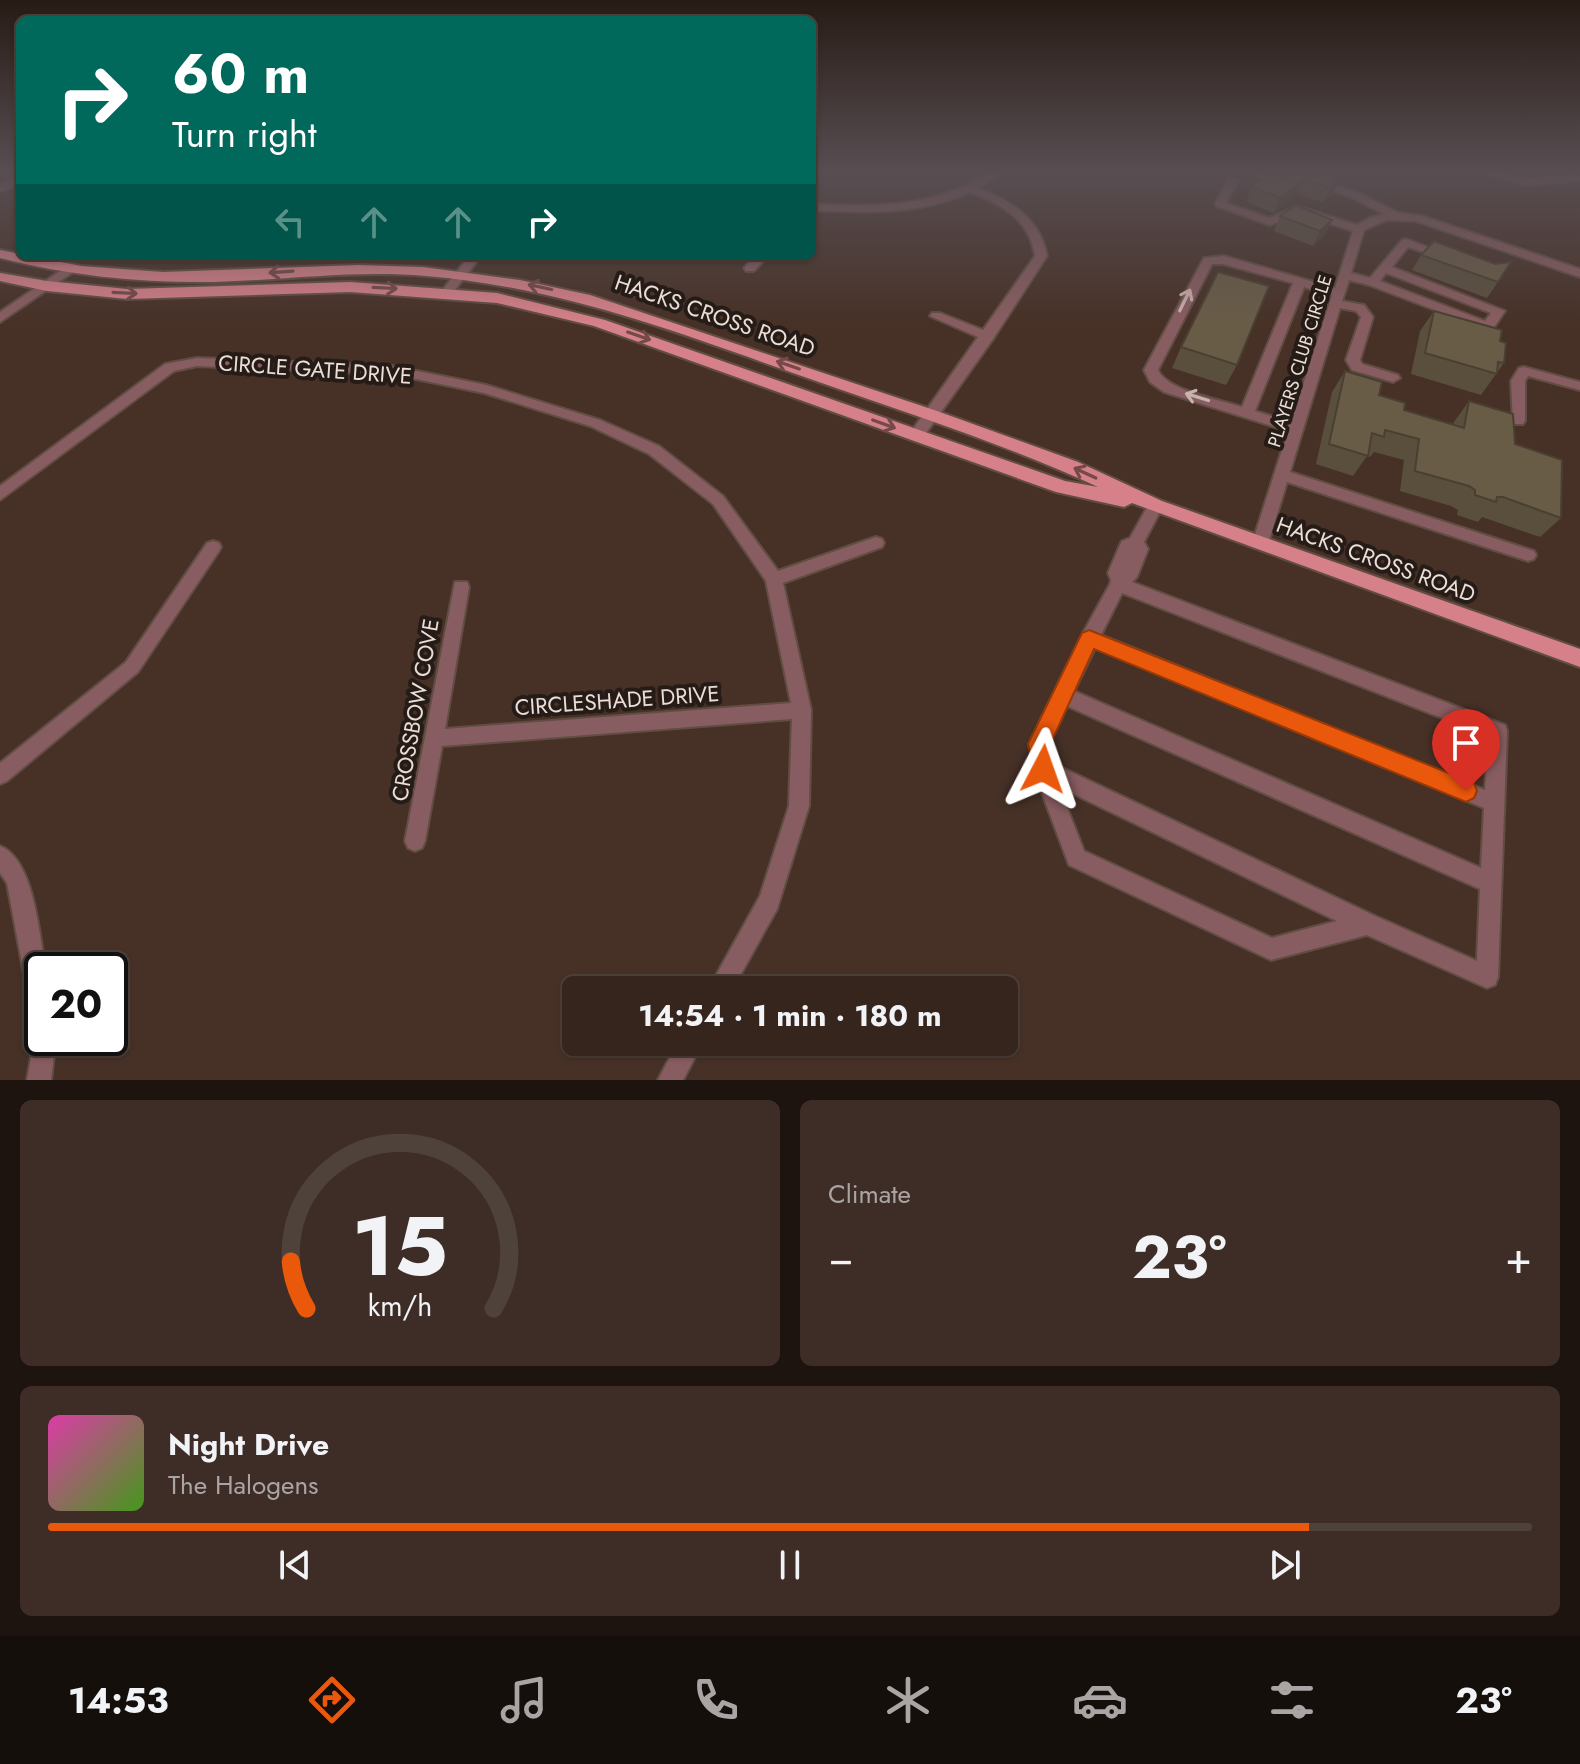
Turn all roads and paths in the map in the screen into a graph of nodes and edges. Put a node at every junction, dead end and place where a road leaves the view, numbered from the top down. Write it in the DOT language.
graph roads {
  1 [pos="1026,222"];
  2 [pos="1339,222"];
  3 [pos="1366,222"];
  4 [pos="1428,222"];
  5 [pos="1359,229"];
  6 [pos="28,260"];
  7 [pos="472,260"];
  8 [pos="758,260"];
  9 [pos="1458,261"];
  10 [pos="750,268"];
  11 [pos="1383,268"];
  12 [pos="69,269"];
  13 [pos="1580,273"];
  14 [pos="460,275"];
  15 [pos="1345,275"];
  16 [pos="0,277"];
  17 [pos="1300,282"];
  18 [pos="1373,282"];
  19 [pos="47,286"];
  20 [pos="447,292"];
  21 [pos="1338,299"];
  22 [pos="936,316"];
  23 [pos="0,318"];
  24 [pos="988,336"];
  25 [pos="1393,378"];
  26 [pos="1580,386"];
  27 [pos="1247,413"];
  28 [pos="931,415"];
  29 [pos="1518,421"];
  30 [pos="1298,429"];
  31 [pos="916,436"];
  32 [pos="1283,475"];
  33 [pos="0,494"];
  34 [pos="1155,506"];
  35 [pos="876,543"];
  36 [pos="1260,544"];
  37 [pos="213,547"];
  38 [pos="1528,555"];
  39 [pos="774,579"];
  40 [pos="1119,581"];
  41 [pos="461,587"];
  42 [pos="1089,638"];
  43 [pos="1580,658"];
  44 [pos="1063,695"];
  45 [pos="802,710"];
  46 [pos="435,738"];
  47 [pos="1043,769"];
  48 [pos="0,775"];
  49 [pos="1495,803"];
  50 [pos="415,841"];
  51 [pos="0,856"];
  52 [pos="1491,883"];
  53 [pos="1367,924"];
  54 [pos="31,952"];
  55 [pos="727,976"];
  56 [pos="42,1056"];
  57 [pos="683,1056"];
  58 [pos="39,1080"];
  59 [pos="670,1080"];
  1 -- 24 [label="street"];
  2 -- 5 [label="street"];
  3 -- 5 [label="street"];
  4 -- 13 [label="street"];
  5 -- 15 [label="street, PLAYERS CLUB CIRCLE"];
  6 -- 12 [label="main road, HACKS CROSS ROAD"];
  7 -- 14 [label="street"];
  8 -- 10 [label="street"];
  9 -- 11 [label="street"];
  11 -- 18 [label="street"];
  11 -- 18 [label="street"];
  14 -- 12 [label="main road, HACKS CROSS ROAD, one-way"];
  12 -- 19 [label="street"];
  14 -- 20 [label="street"];
  28 -- 14 [label="main road, HACKS CROSS ROAD, one-way"];
  15 -- 18 [label="street"];
  15 -- 21 [label="street, PLAYERS CLUB CIRCLE"];
  16 -- 19 [label="main road, HACKS CROSS ROAD"];
  17 -- 21 [label="street"];
  17 -- 27 [label="street"];
  27 -- 17 [label="street, one-way"];
  19 -- 20 [label="main road, HACKS CROSS ROAD, one-way"];
  19 -- 23 [label="street"];
  20 -- 31 [label="main road, HACKS CROSS ROAD, one-way"];
  21 -- 25 [label="street"];
  21 -- 30 [label="street, PLAYERS CLUB CIRCLE"];
  22 -- 24 [label="street"];
  24 -- 28 [label="street"];
  26 -- 29 [label="street"];
  27 -- 30 [label="street"];
  28 -- 31 [label="street"];
  34 -- 28 [label="main road, HACKS CROSS ROAD, one-way"];
  30 -- 32 [label="street, PLAYERS CLUB CIRCLE"];
  31 -- 34 [label="main road, HACKS CROSS ROAD"];
  32 -- 36 [label="street, PLAYERS CLUB CIRCLE"];
  32 -- 38 [label="street"];
  33 -- 39 [label="street, CIRCLE GATE DRIVE"];
  34 -- 36 [label="main road, HACKS CROSS ROAD"];
  34 -- 40 [label="street"];
  35 -- 39 [label="street"];
  36 -- 43 [label="main road, HACKS CROSS ROAD"];
  37 -- 48 [label="street"];
  39 -- 45 [label="street, CIRCLE GATE DRIVE"];
  40 -- 42 [label="street"];
  40 -- 49 [label="street"];
  41 -- 46 [label="street, CROSSBOW COVE"];
  42 -- 44 [label="street"];
  42 -- 49 [label="street"];
  44 -- 47 [label="street"];
  44 -- 52 [label="street"];
  45 -- 46 [label="street, CIRCLESHADE DRIVE"];
  45 -- 55 [label="street, CIRCLE GATE DRIVE"];
  46 -- 50 [label="street, CROSSBOW COVE"];
  47 -- 53 [label="street"];
  47 -- 53 [label="street"];
  49 -- 52 [label="street"];
  51 -- 54 [label="street"];
  52 -- 53 [label="street"];
  56 -- 58 [label="street"];
  57 -- 59 [label="street"];
}
